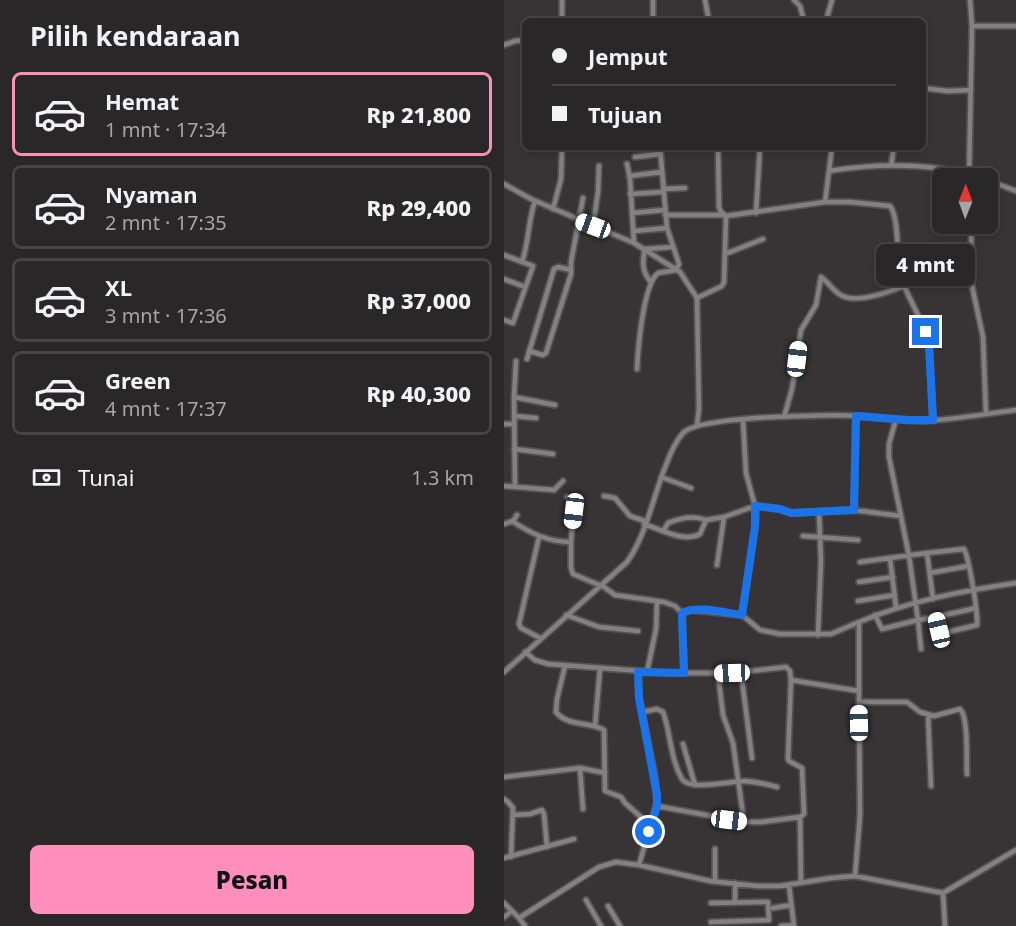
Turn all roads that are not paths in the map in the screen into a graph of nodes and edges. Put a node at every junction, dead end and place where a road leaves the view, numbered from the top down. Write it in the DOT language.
graph roads {
  1 [pos="562,0"];
  2 [pos="654,0"];
  3 [pos="705,0"];
  4 [pos="794,0"];
  5 [pos="832,0"];
  6 [pos="970,0"];
  7 [pos="562,18"];
  8 [pos="653,18"];
  9 [pos="708,18"];
  10 [pos="803,18"];
  11 [pos="827,18"];
  12 [pos="972,26"];
  13 [pos="1016,26"];
  14 [pos="522,40"];
  15 [pos="504,45"];
  16 [pos="926,88"];
  17 [pos="971,90"];
  18 [pos="562,150"];
  19 [pos="660,150"];
  20 [pos="718,150"];
  21 [pos="760,150"];
  22 [pos="832,150"];
  23 [pos="894,150"];
  24 [pos="660,154"];
  25 [pos="635,157"];
  26 [pos="627,164"];
  27 [pos="598,166"];
  28 [pos="891,166"];
  29 [pos="969,168"];
  30 [pos="932,169"];
  31 [pos="829,171"];
  32 [pos="662,172"];
  33 [pos="629,176"];
  34 [pos="998,184"];
  35 [pos="504,186"];
  36 [pos="685,188"];
  37 [pos="663,191"];
  38 [pos="1016,191"];
  39 [pos="630,194"];
  40 [pos="583,198"];
  41 [pos="535,201"];
  42 [pos="825,202"];
  43 [pos="553,209"];
  44 [pos="632,213"];
  45 [pos="665,213"];
  46 [pos="756,213"];
  47 [pos="724,215"];
  48 [pos="579,221"];
  49 [pos="593,226"];
  50 [pos="667,228"];
  51 [pos="633,231"];
  52 [pos="970,234"];
  53 [pos="763,239"];
  54 [pos="634,243"];
  55 [pos="673,247"];
  56 [pos="645,249"];
  57 [pos="725,254"];
  58 [pos="504,255"];
  59 [pos="522,262"];
  60 [pos="912,264"];
  61 [pos="571,270"];
  62 [pos="676,270"];
  63 [pos="972,271"];
  64 [pos="504,279"];
  65 [pos="651,282"];
  66 [pos="904,286"];
  67 [pos="525,287"];
  68 [pos="698,298"];
  69 [pos="504,320"];
  70 [pos="529,351"];
  71 [pos="527,359"];
  72 [pos="516,361"];
  73 [pos="637,369"];
  74 [pos="514,397"];
  75 [pos="555,405"];
  76 [pos="1016,410"];
  77 [pos="986,414"];
  78 [pos="514,416"];
  79 [pos="856,416"];
  80 [pos="784,417"];
  81 [pos="536,418"];
  82 [pos="896,419"];
  83 [pos="742,420"];
  84 [pos="933,420"];
  85 [pos="504,424"];
  86 [pos="514,424"];
  87 [pos="697,425"];
  88 [pos="514,449"];
  89 [pos="553,454"];
  90 [pos="661,477"];
  91 [pos="563,481"];
  92 [pos="504,486"];
  93 [pos="515,487"];
  94 [pos="691,488"];
  95 [pos="603,496"];
  96 [pos="567,497"];
  97 [pos="755,506"];
  98 [pos="854,510"];
  99 [pos="819,513"];
  100 [pos="517,515"];
  101 [pos="901,516"];
  102 [pos="724,517"];
  103 [pos="706,520"];
  104 [pos="512,521"];
  105 [pos="645,523"];
  106 [pos="504,525"];
  107 [pos="664,531"];
  108 [pos="803,536"];
  109 [pos="539,537"];
  110 [pos="821,538"];
  111 [pos="858,540"];
  112 [pos="571,542"];
  113 [pos="927,553"];
  114 [pos="909,556"];
  115 [pos="890,558"];
  116 [pos="860,562"];
  117 [pos="717,565"];
  118 [pos="968,566"];
  119 [pos="930,573"];
  120 [pos="893,577"];
  121 [pos="859,582"];
  122 [pos="1016,583"];
  123 [pos="601,586"];
  124 [pos="972,589"];
  125 [pos="895,595"];
  126 [pos="933,599"];
  127 [pos="657,601"];
  128 [pos="858,601"];
  129 [pos="915,603"];
  130 [pos="896,607"];
  131 [pos="976,608"];
  132 [pos="682,613"];
  133 [pos="566,615"];
  134 [pos="742,615"];
  135 [pos="875,615"];
  136 [pos="936,616"];
  137 [pos="918,620"];
  138 [pos="859,622"];
  139 [pos="638,631"];
  140 [pos="818,635"];
  141 [pos="540,638"];
  142 [pos="921,650"];
  143 [pos="525,652"];
  144 [pos="565,666"];
  145 [pos="600,669"];
  146 [pos="504,672"];
  147 [pos="638,672"];
  148 [pos="647,672"];
  149 [pos="741,672"];
  150 [pos="684,673"];
  151 [pos="718,674"];
  152 [pos="791,680"];
  153 [pos="858,691"];
  154 [pos="859,702"];
  155 [pos="642,712"];
  156 [pos="928,715"];
  157 [pos="595,726"];
  158 [pos="683,744"];
  159 [pos="752,758"];
  160 [pos="580,768"];
  161 [pos="605,773"];
  162 [pos="967,774"];
  163 [pos="504,777"];
  164 [pos="738,781"];
  165 [pos="695,785"];
  166 [pos="931,786"];
  167 [pos="777,787"];
  168 [pos="504,800"];
  169 [pos="657,806"];
  170 [pos="583,809"];
  171 [pos="513,815"];
  172 [pos="800,817"];
  173 [pos="744,822"];
  174 [pos="649,832"];
  175 [pos="574,839"];
  176 [pos="547,847"];
  177 [pos="716,849"];
  178 [pos="1016,850"];
  179 [pos="511,857"];
  180 [pos="504,858"];
  181 [pos="639,865"];
  182 [pos="855,876"];
  183 [pos="715,881"];
  184 [pos="801,882"];
  185 [pos="735,883"];
  186 [pos="789,885"];
  187 [pos="943,893"];
  188 [pos="586,900"];
  189 [pos="504,903"];
  190 [pos="711,903"];
  191 [pos="735,903"];
  192 [pos="791,905"];
  193 [pos="608,906"];
  194 [pos="773,908"];
  195 [pos="512,911"];
  196 [pos="504,917"];
  197 [pos="519,918"];
  198 [pos="711,922"];
  199 [pos="794,925"];
  200 [pos="525,926"];
  201 [pos="601,926"];
  202 [pos="620,926"];
  203 [pos="781,926"];
  204 [pos="945,926"];
  1 -- 7 [label="street"];
  2 -- 8 [label="street"];
  3 -- 9 [label="street"];
  4 -- 10 [label="street"];
  5 -- 11 [label="street"];
  6 -- 12 [label="street"];
  12 -- 13 [label="street"];
  12 -- 17 [label="street"];
  14 -- 15 [label="street"];
  16 -- 17 [label="street"];
  17 -- 29 [label="street"];
  18 -- 43 [label="street"];
  19 -- 24 [label="street"];
  20 -- 47 [label="street"];
  21 -- 46 [label="street"];
  22 -- 31 [label="street"];
  23 -- 28 [label="street"];
  24 -- 25 [label="street"];
  24 -- 32 [label="street"];
  26 -- 33 [label="street"];
  27 -- 49 [label="street"];
  28 -- 30 [label="street"];
  28 -- 31 [label="street"];
  31 -- 42 [label="street"];
  32 -- 33 [label="street"];
  32 -- 37 [label="street"];
  33 -- 39 [label="street"];
  34 -- 38 [label="street"];
  35 -- 41 [label="street"];
  36 -- 37 [label="street"];
  37 -- 39 [label="street"];
  37 -- 45 [label="street"];
  39 -- 44 [label="street"];
  40 -- 48 [label="street"];
  41 -- 43 [label="street"];
  41 -- 59 [label="street"];
  42 -- 46 [label="street"];
  42 -- 60 [label="street"];
  43 -- 48 [label="street"];
  44 -- 45 [label="street"];
  44 -- 51 [label="street"];
  45 -- 47 [label="street"];
  45 -- 50 [label="street"];
  46 -- 47 [label="street"];
  47 -- 57 [label="street"];
  48 -- 49 [label="street"];
  48 -- 61 [label="street"];
  49 -- 54 [label="street"];
  50 -- 51 [label="street"];
  50 -- 55 [label="street"];
  51 -- 54 [label="street"];
  52 -- 63 [label="street"];
  53 -- 57 [label="street"];
  54 -- 56 [label="street"];
  55 -- 56 [label="street"];
  55 -- 62 [label="street"];
  56 -- 62 [label="street"];
  56 -- 65 [label="street"];
  57 -- 68 [label="street"];
  58 -- 59 [label="street"];
  59 -- 67 [label="street"];
  61 -- 70 [label="street"];
  61 -- 70 [label="street"];
  62 -- 65 [label="street"];
  62 -- 68 [label="street"];
  63 -- 66 [label="street"];
  63 -- 77 [label="street"];
  64 -- 67 [label="street"];
  65 -- 73 [label="street"];
  66 -- 80 [label="street"];
  66 -- 84 [label="street"];
  67 -- 69 [label="street"];
  68 -- 87 [label="street"];
  70 -- 71 [label="street"];
  72 -- 74 [label="street"];
  74 -- 75 [label="street"];
  74 -- 78 [label="street"];
  76 -- 77 [label="street"];
  77 -- 84 [label="street"];
  78 -- 81 [label="street"];
  78 -- 86 [label="street"];
  79 -- 80 [label="street"];
  79 -- 82 [label="street"];
  79 -- 98 [label="street"];
  80 -- 83 [label="street"];
  82 -- 84 [label="street"];
  82 -- 101 [label="street"];
  83 -- 87 [label="street"];
  83 -- 97 [label="street"];
  85 -- 86 [label="street"];
  86 -- 88 [label="street"];
  87 -- 90 [label="street"];
  88 -- 89 [label="street"];
  88 -- 93 [label="street"];
  90 -- 94 [label="street"];
  90 -- 105 [label="street"];
  91 -- 93 [label="street"];
  92 -- 93 [label="street"];
  95 -- 105 [label="street"];
  96 -- 112 [label="street"];
  97 -- 99 [label="street"];
  97 -- 102 [label="street"];
  97 -- 134 [label="street"];
  98 -- 99 [label="street"];
  98 -- 101 [label="street"];
  99 -- 110 [label="street"];
  100 -- 104 [label="street"];
  101 -- 114 [label="street"];
  102 -- 103 [label="street"];
  102 -- 117 [label="street"];
  103 -- 107 [label="street"];
  103 -- 107 [label="street"];
  104 -- 106 [label="street"];
  104 -- 109 [label="street"];
  105 -- 107 [label="street"];
  105 -- 123 [label="street"];
  108 -- 110 [label="street"];
  109 -- 112 [label="street"];
  109 -- 141 [label="street"];
  110 -- 111 [label="street"];
  110 -- 140 [label="street"];
  112 -- 123 [label="street"];
  113 -- 114 [label="street"];
  113 -- 118 [label="street"];
  113 -- 119 [label="street"];
  114 -- 115 [label="street"];
  114 -- 129 [label="street"];
  115 -- 116 [label="street"];
  115 -- 120 [label="street"];
  118 -- 119 [label="street"];
  118 -- 124 [label="street"];
  119 -- 126 [label="street"];
  120 -- 121 [label="street"];
  120 -- 125 [label="street"];
  122 -- 124 [label="street"];
  123 -- 127 [label="street"];
  123 -- 133 [label="street"];
  124 -- 126 [label="street"];
  124 -- 131 [label="street"];
  125 -- 128 [label="street"];
  125 -- 130 [label="street"];
  126 -- 129 [label="street"];
  127 -- 132 [label="street"];
  127 -- 148 [label="street"];
  129 -- 130 [label="street"];
  129 -- 137 [label="street"];
  130 -- 135 [label="street"];
  131 -- 136 [label="street"];
  131 -- 136 [label="street"];
  132 -- 134 [label="street"];
  132 -- 150 [label="street"];
  133 -- 139 [label="street"];
  133 -- 141 [label="street"];
  134 -- 140 [label="street"];
  135 -- 137 [label="street"];
  135 -- 138 [label="street"];
  136 -- 137 [label="street"];
  137 -- 142 [label="street"];
  138 -- 140 [label="street"];
  138 -- 153 [label="street"];
  141 -- 143 [label="street"];
  143 -- 144 [label="street"];
  143 -- 146 [label="street"];
  144 -- 145 [label="street"];
  144 -- 157 [label="street"];
  145 -- 147 [label="street"];
  145 -- 157 [label="street"];
  147 -- 148 [label="street"];
  147 -- 155 [label="street"];
  148 -- 150 [label="street"];
  149 -- 151 [label="street"];
  149 -- 152 [label="street"];
  149 -- 159 [label="street"];
  150 -- 151 [label="street"];
  151 -- 164 [label="street"];
  152 -- 153 [label="street"];
  152 -- 172 [label="street"];
  153 -- 154 [label="street"];
  154 -- 156 [label="street"];
  154 -- 182 [label="street"];
  155 -- 165 [label="street"];
  155 -- 169 [label="street"];
  156 -- 162 [label="street"];
  156 -- 166 [label="street"];
  157 -- 161 [label="street"];
  158 -- 165 [label="street"];
  160 -- 161 [label="street"];
  160 -- 163 [label="street"];
  160 -- 170 [label="street"];
  161 -- 174 [label="street"];
  164 -- 165 [label="street"];
  164 -- 167 [label="street"];
  164 -- 173 [label="street"];
  168 -- 171 [label="street"];
  169 -- 173 [label="street"];
  169 -- 174 [label="street"];
  171 -- 176 [label="street"];
  171 -- 179 [label="street"];
  172 -- 173 [label="street"];
  172 -- 184 [label="street"];
  174 -- 181 [label="street"];
  175 -- 176 [label="street"];
  176 -- 179 [label="street"];
  177 -- 183 [label="street"];
  178 -- 187 [label="street"];
  179 -- 180 [label="street"];
  181 -- 183 [label="street"];
  181 -- 197 [label="street"];
  182 -- 184 [label="street"];
  182 -- 187 [label="street"];
  183 -- 185 [label="street"];
  184 -- 186 [label="street"];
  185 -- 186 [label="street"];
  185 -- 191 [label="street"];
  186 -- 192 [label="street"];
  187 -- 204 [label="street"];
  188 -- 201 [label="street"];
  189 -- 195 [label="street"];
  190 -- 191 [label="street"];
  191 -- 198 [label="street"];
  192 -- 194 [label="street"];
  192 -- 199 [label="street"];
  193 -- 202 [label="street"];
  195 -- 196 [label="street"];
  195 -- 197 [label="street"];
  197 -- 200 [label="street"];
  199 -- 203 [label="street"];
}
